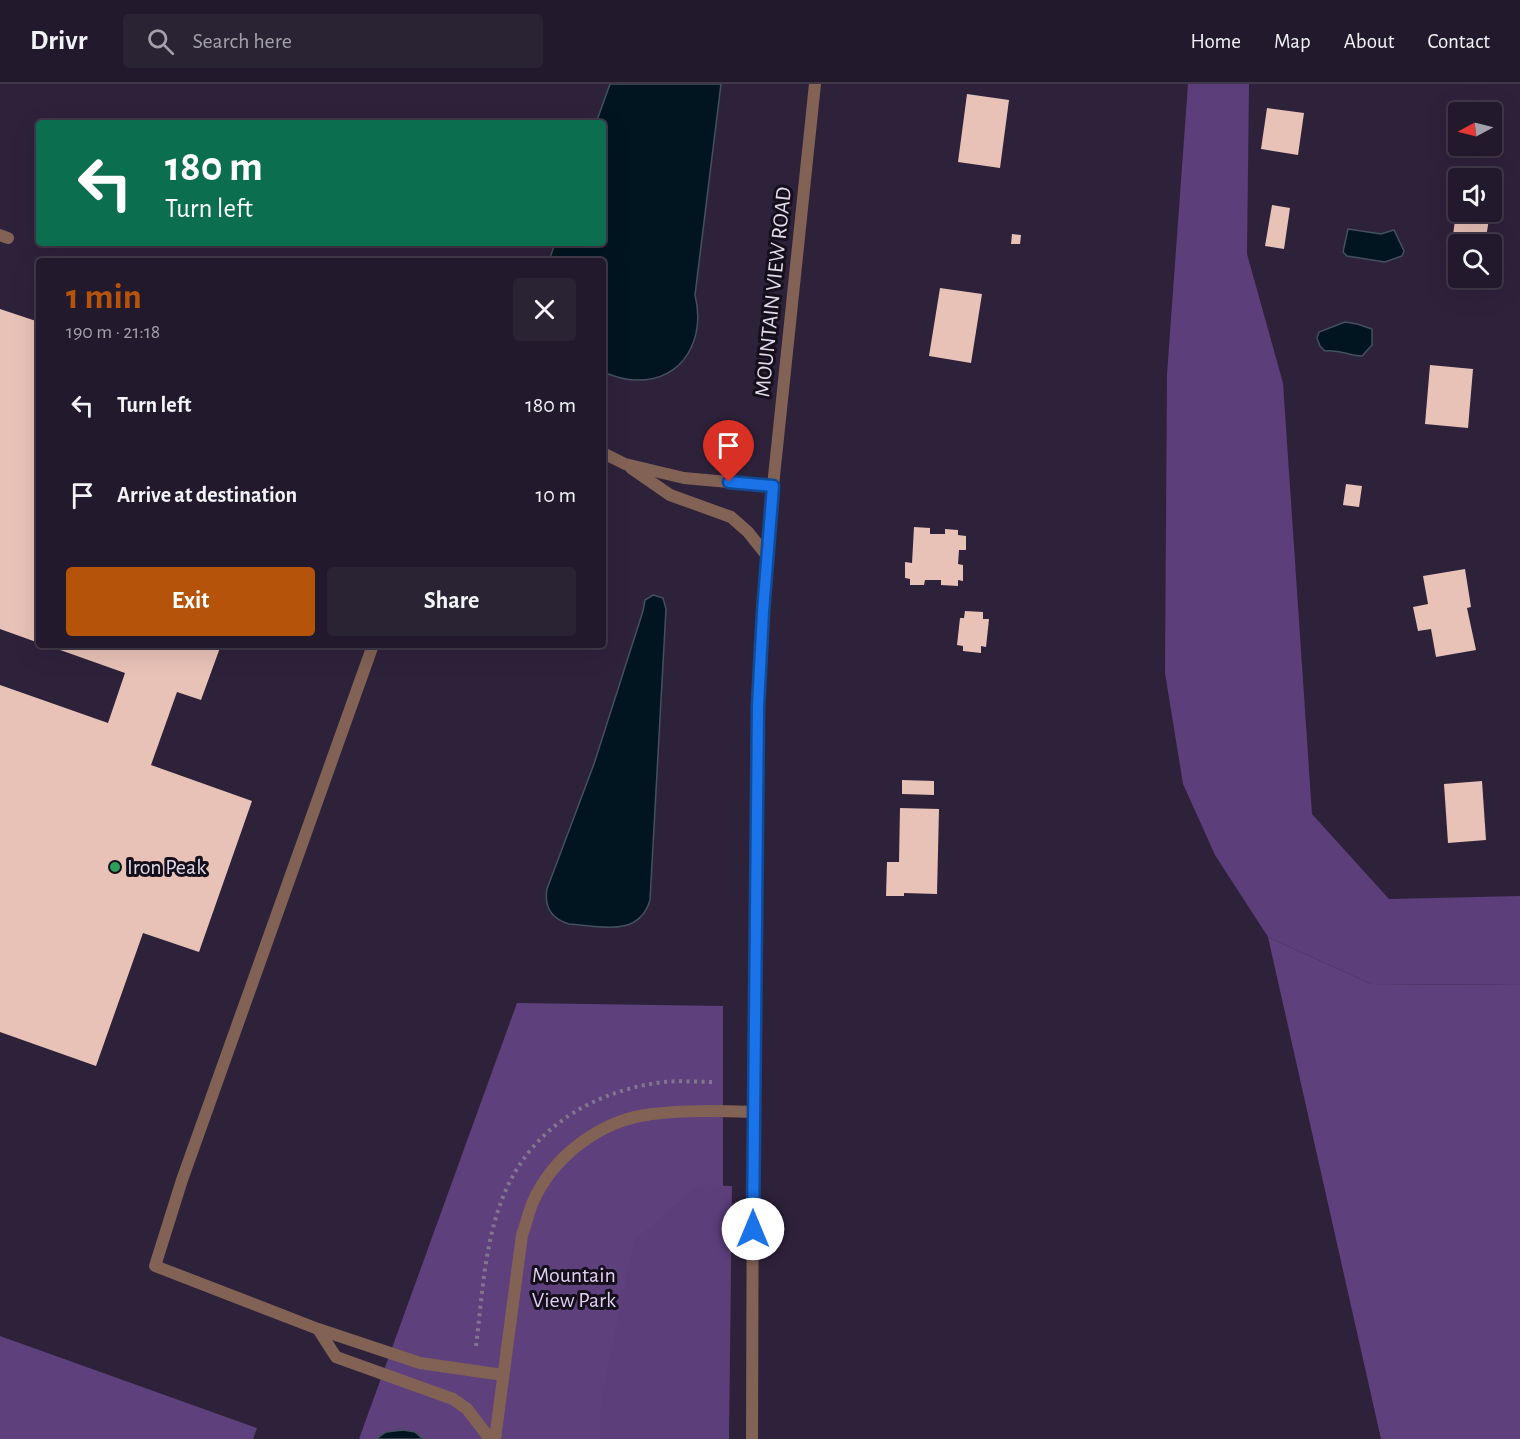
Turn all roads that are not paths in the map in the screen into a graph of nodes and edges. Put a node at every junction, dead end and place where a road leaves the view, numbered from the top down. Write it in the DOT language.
graph roads {
  1 [pos="815,84"];
  2 [pos="606,454"];
  3 [pos="626,464"];
  4 [pos="773,486"];
  5 [pos="768,557"];
  6 [pos="372,648"];
  7 [pos="753,1112"];
  8 [pos="318,1329"];
  9 [pos="503,1375"];
  10 [pos="490,1439"];
  11 [pos="495,1439"];
  12 [pos="753,1439"];
  1 -- 4 [label="street, MOUNTAIN VIEW ROAD"];
  2 -- 3 [label="street"];
  3 -- 4 [label="street"];
  3 -- 5 [label="street"];
  4 -- 5 [label="street, MOUNTAIN VIEW ROAD"];
  5 -- 7 [label="street, MOUNTAIN VIEW ROAD"];
  6 -- 8 [label="street"];
  7 -- 9 [label="street"];
  7 -- 12 [label="street, MOUNTAIN VIEW ROAD"];
  8 -- 9 [label="street"];
  8 -- 10 [label="street"];
  9 -- 11 [label="street"];
}
